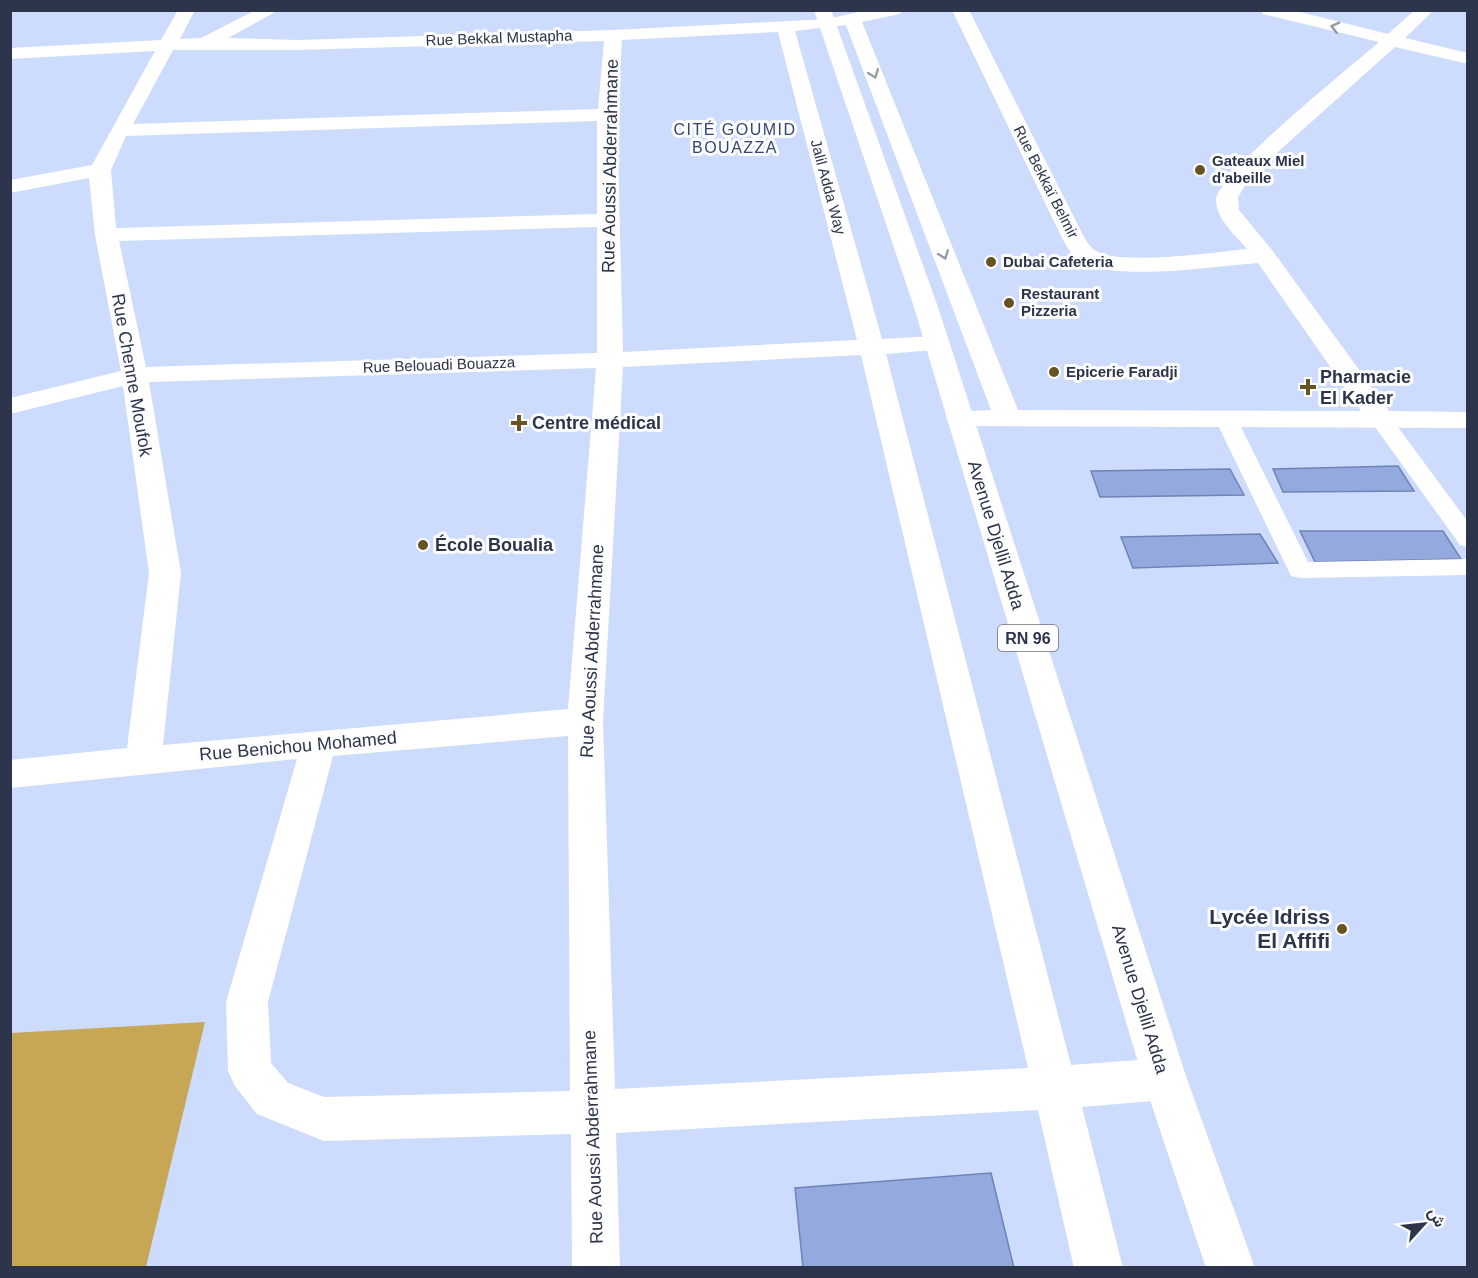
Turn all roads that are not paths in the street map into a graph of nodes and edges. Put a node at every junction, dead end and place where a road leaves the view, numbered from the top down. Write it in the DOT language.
graph roads {
  1 [pos="187,10"];
  2 [pos="271,10"];
  3 [pos="643,10"];
  4 [pos="894,10"];
  5 [pos="960,10"];
  6 [pos="1269,10"];
  7 [pos="1426,10"];
  8 [pos="834,18"];
  9 [pos="785,26"];
  10 [pos="649,33"];
  11 [pos="613,36"];
  12 [pos="1392,41"];
  13 [pos="202,43"];
  14 [pos="169,45"];
  15 [pos="10,54"];
  16 [pos="1467,59"];
  17 [pos="607,115"];
  18 [pos="119,130"];
  19 [pos="100,170"];
  20 [pos="10,187"];
  21 [pos="608,220"];
  22 [pos="106,235"];
  23 [pos="1264,255"];
  24 [pos="937,344"];
  25 [pos="872,348"];
  26 [pos="610,360"];
  27 [pos="135,375"];
  28 [pos="10,406"];
  29 [pos="960,418"];
  30 [pos="1008,419"];
  31 [pos="1381,420"];
  32 [pos="1467,420"];
  33 [pos="1227,421"];
  34 [pos="1467,539"];
  35 [pos="1467,567"];
  36 [pos="585,722"];
  37 [pos="319,742"];
  38 [pos="143,761"];
  39 [pos="10,774"];
  40 [pos="1165,1079"];
  41 [pos="1054,1088"];
  42 [pos="591,1112"];
  43 [pos="596,1268"];
  44 [pos="1099,1268"];
  45 [pos="1231,1268"];
  1 -- 14 [label="street, Rue Chenne Moufok"];
  2 -- 13 [label="street"];
  3 -- 10 [label="street"];
  4 -- 8 [label="street, Rue Bekkal Mustapha"];
  5 -- 23 [label="street, Rue Bekkaï Belmir"];
  12 -- 6 [label="street, one-way"];
  7 -- 12 [label="street"];
  8 -- 9 [label="street, Rue Bekkal Mustapha"];
  8 -- 24 [label="street, Avenue Djellil Adda / RN 96"];
  8 -- 30 [label="street, one-way"];
  9 -- 10 [label="street, Rue Bekkal Mustapha"];
  9 -- 25 [label="street, Jalil Adda Way"];
  10 -- 11 [label="street, Rue Bekkal Mustapha"];
  11 -- 13 [label="street, Rue Bekkal Mustapha"];
  11 -- 17 [label="street, Rue Aoussi Abderrahmane"];
  12 -- 16 [label="street"];
  12 -- 23 [label="street"];
  13 -- 14 [label="street, Rue Bekkal Mustapha"];
  14 -- 15 [label="street, Rue Bekkal Mustapha"];
  14 -- 18 [label="street, Rue Chenne Moufok"];
  17 -- 18 [label="street"];
  17 -- 21 [label="street, Rue Aoussi Abderrahmane"];
  18 -- 19 [label="street, Rue Chenne Moufok"];
  19 -- 20 [label="street"];
  19 -- 22 [label="street, Rue Chenne Moufok"];
  21 -- 22 [label="street"];
  21 -- 26 [label="street, Rue Aoussi Abderrahmane"];
  22 -- 27 [label="street, Rue Chenne Moufok"];
  23 -- 31 [label="street"];
  24 -- 25 [label="street, Rue Belouadi Bouazza"];
  24 -- 29 [label="street, Avenue Djellil Adda / RN 96"];
  25 -- 26 [label="street, Rue Belouadi Bouazza"];
  25 -- 41 [label="street"];
  26 -- 27 [label="street, Rue Belouadi Bouazza"];
  26 -- 36 [label="street, Rue Aoussi Abderrahmane"];
  27 -- 28 [label="street, Rue Belouadi Bouazza"];
  27 -- 38 [label="street, Rue Chenne Moufok"];
  29 -- 30 [label="street"];
  29 -- 40 [label="street, Avenue Djellil Adda / RN 96"];
  30 -- 33 [label="street"];
  31 -- 32 [label="street"];
  31 -- 33 [label="street"];
  31 -- 34 [label="lane"];
  33 -- 35 [label="lane"];
  36 -- 37 [label="street, Rue Benichou Mohamed"];
  36 -- 42 [label="street, Rue Aoussi Abderrahmane"];
  37 -- 38 [label="street, Rue Benichou Mohamed"];
  37 -- 42 [label="street"];
  38 -- 39 [label="street, Rue Benichou Mohamed"];
  40 -- 41 [label="street"];
  40 -- 45 [label="street, Avenue Djellil Adda / RN 96"];
  41 -- 42 [label="street"];
  41 -- 44 [label="street"];
  42 -- 43 [label="street, Rue Aoussi Abderrahmane"];
}
